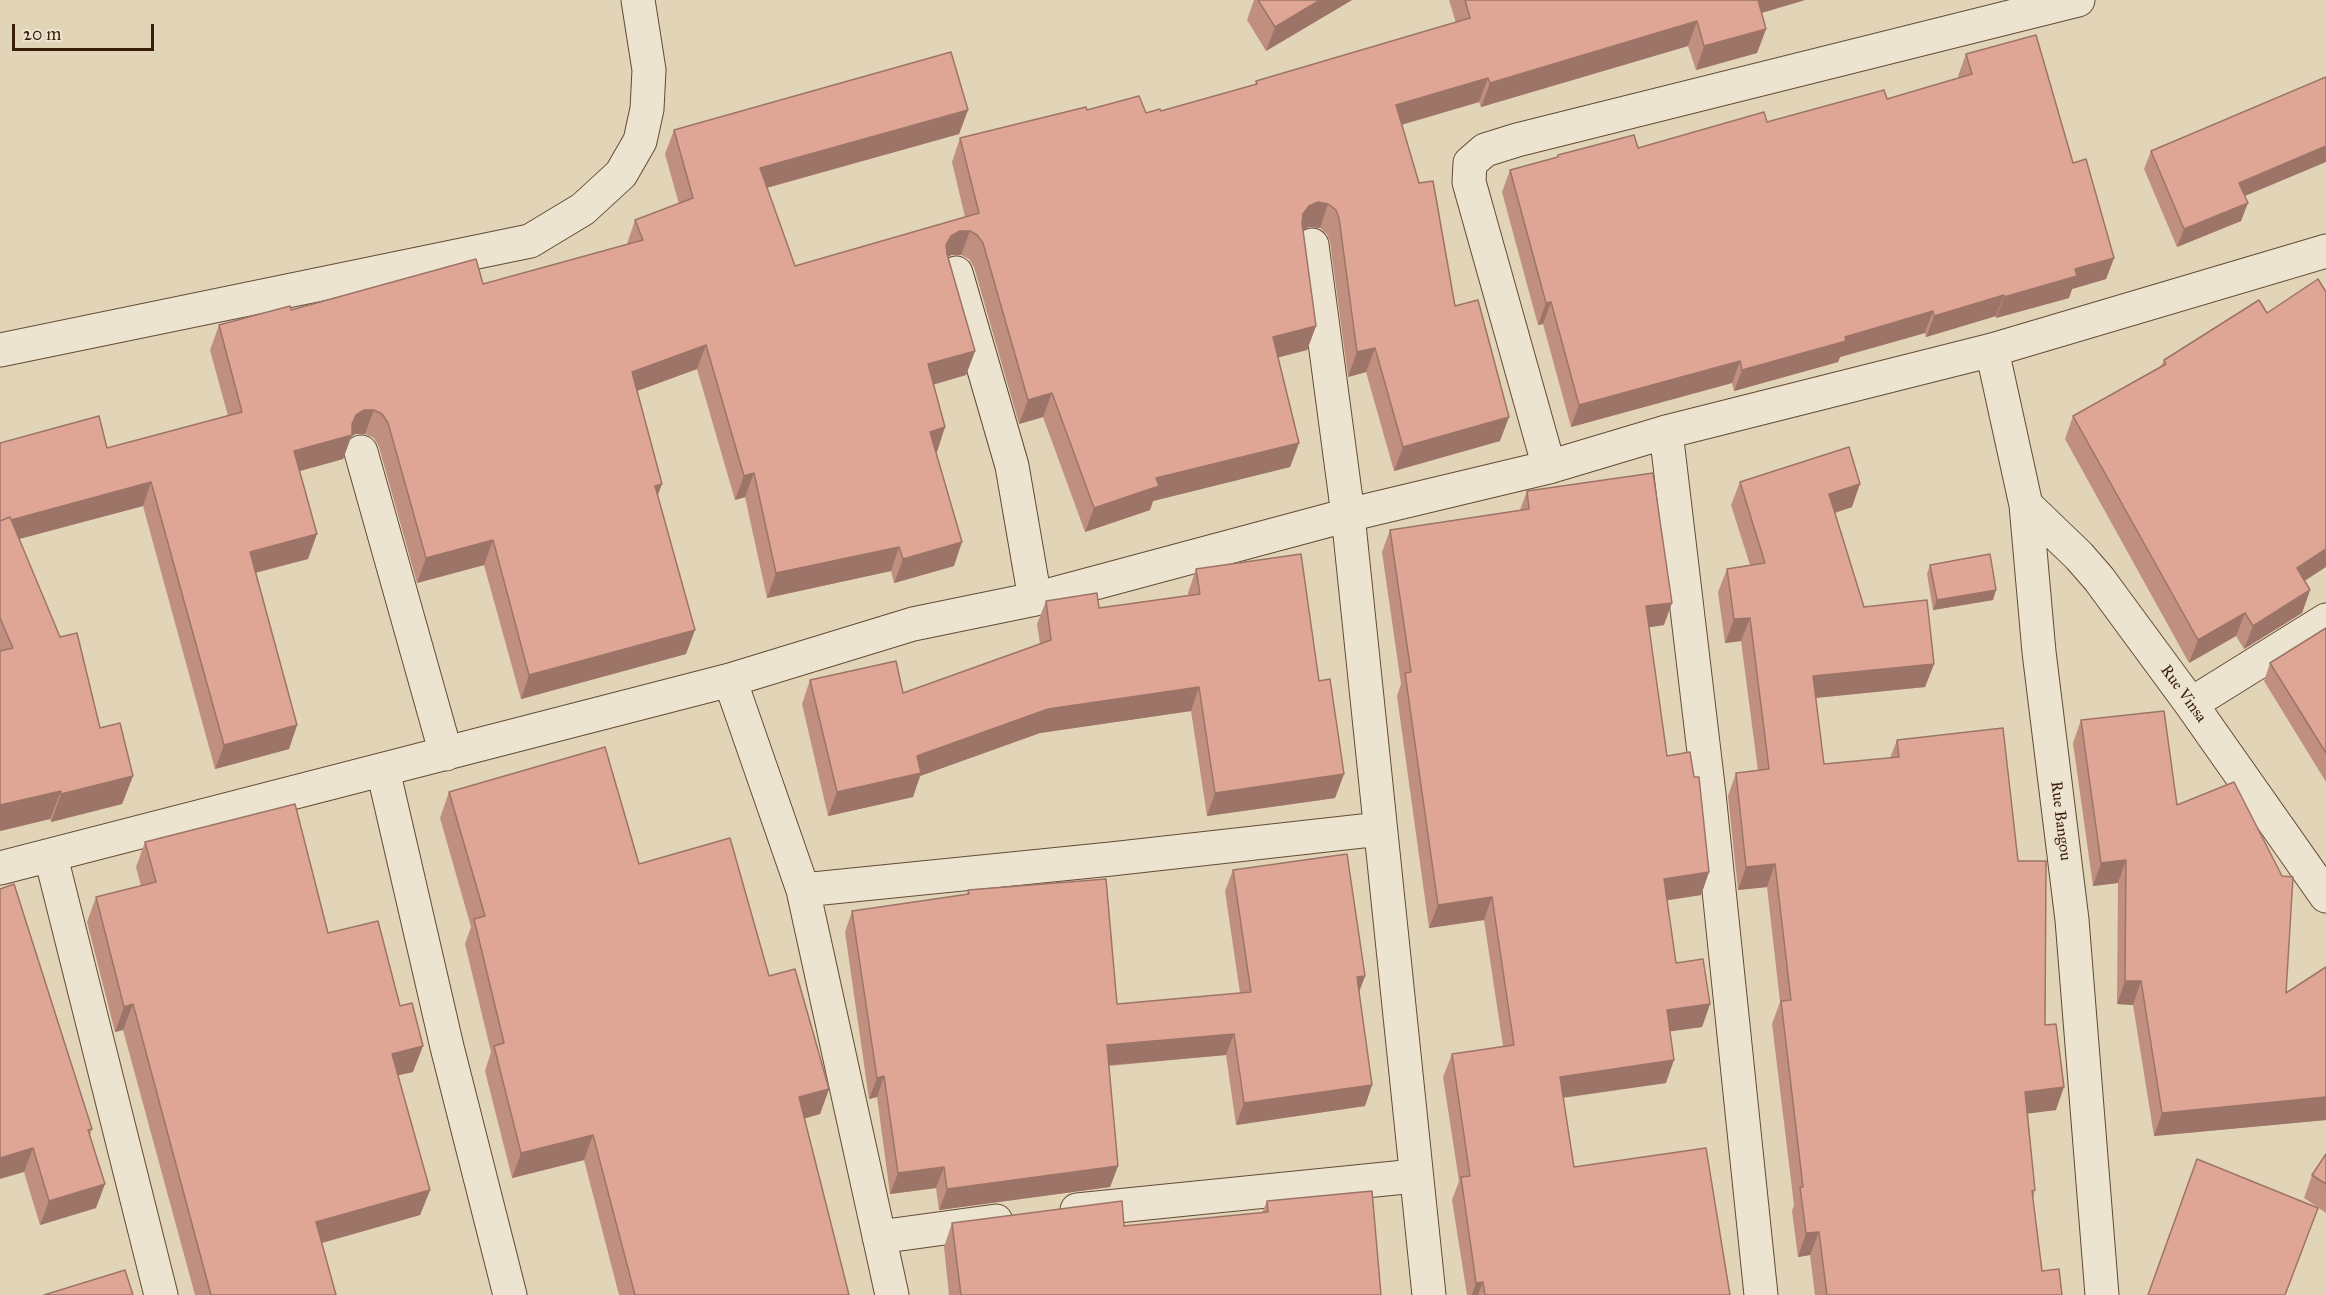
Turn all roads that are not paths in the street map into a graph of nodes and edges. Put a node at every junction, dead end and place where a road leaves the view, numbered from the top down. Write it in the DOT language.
graph roads {
  1 [pos="638,0"];
  2 [pos="2078,0"];
  3 [pos="1312,245"];
  4 [pos="2326,251"];
  5 [pos="956,273"];
  6 [pos="0,350"];
  7 [pos="1992,350"];
  8 [pos="1666,432"];
  9 [pos="361,452"];
  10 [pos="1549,467"];
  11 [pos="2026,505"];
  12 [pos="1348,514"];
  13 [pos="1035,599"];
  14 [pos="2326,620"];
  15 [pos="730,680"];
  16 [pos="2191,704"];
  17 [pos="446,754"];
  18 [pos="383,770"];
  19 [pos="1380,829"];
  20 [pos="51,857"];
  21 [pos="0,868"];
  22 [pos="803,890"];
  23 [pos="2326,896"];
  24 [pos="1415,1176"];
  25 [pos="879,1237"];
  26 [pos="161,1295"];
  27 [pos="510,1295"];
  28 [pos="892,1295"];
  29 [pos="1429,1295"];
  30 [pos="1761,1295"];
  31 [pos="2102,1295"];
  1 -- 6 [label="street"];
  2 -- 10 [label="street"];
  3 -- 12 [label="street"];
  4 -- 7 [label="street"];
  5 -- 13 [label="street"];
  7 -- 8 [label="street"];
  7 -- 11 [label="street, Rue Bangou"];
  8 -- 10 [label="street"];
  8 -- 30 [label="street"];
  9 -- 17 [label="street"];
  10 -- 12 [label="street"];
  11 -- 16 [label="street, Rue Vinsa"];
  11 -- 31 [label="street, Rue Bangou"];
  12 -- 13 [label="street"];
  12 -- 19 [label="street"];
  13 -- 15 [label="street"];
  14 -- 16 [label="street"];
  15 -- 17 [label="street"];
  15 -- 22 [label="street"];
  16 -- 23 [label="street, Rue Vinsa"];
  17 -- 18 [label="street"];
  18 -- 20 [label="street"];
  18 -- 27 [label="street"];
  19 -- 22 [label="street"];
  19 -- 24 [label="street"];
  20 -- 21 [label="street"];
  20 -- 26 [label="street"];
  22 -- 25 [label="street"];
  24 -- 25 [label="street"];
  24 -- 29 [label="street"];
  25 -- 28 [label="street"];
}
